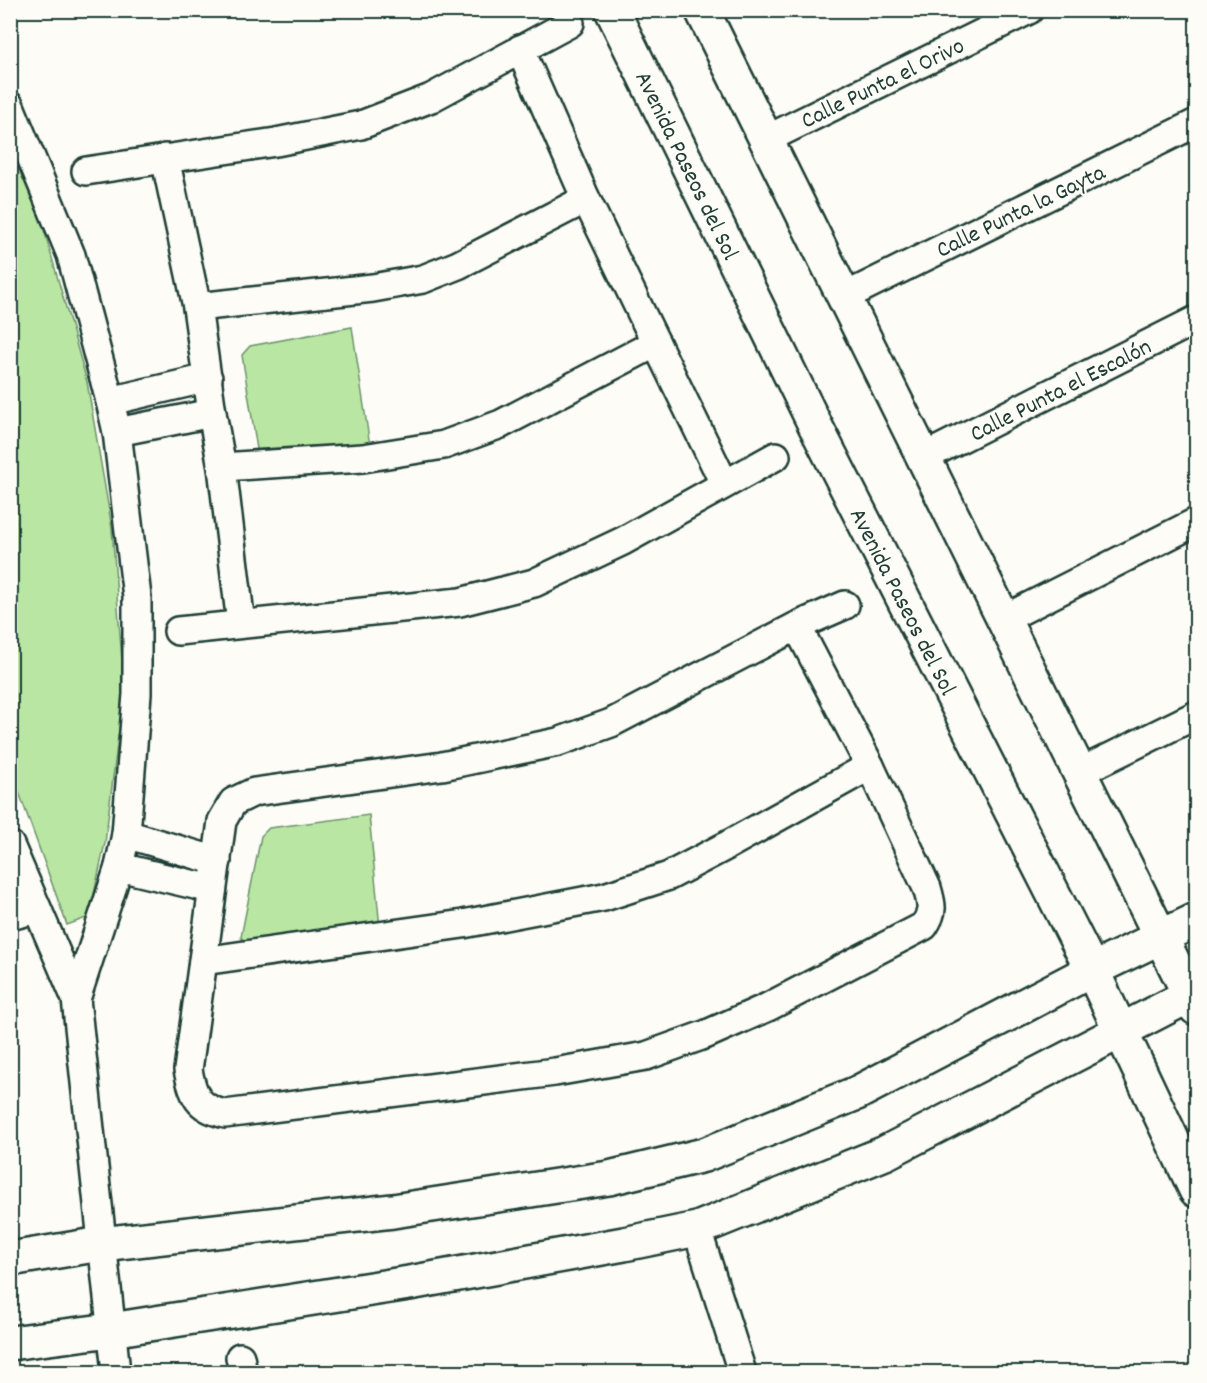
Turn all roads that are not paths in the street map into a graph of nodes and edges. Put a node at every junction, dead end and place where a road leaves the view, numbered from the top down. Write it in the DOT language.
graph roads {
  1 [pos="612,10"];
  2 [pos="702,10"];
  3 [pos="1029,10"];
  4 [pos="570,23"];
  5 [pos="520,49"];
  6 [pos="10,105"];
  7 [pos="1197,123"];
  8 [pos="767,139"];
  9 [pos="165,158"];
  10 [pos="86,171"];
  11 [pos="586,200"];
  12 [pos="844,297"];
  13 [pos="197,307"];
  14 [pos="1197,320"];
  15 [pos="656,343"];
  16 [pos="208,378"];
  17 [pos="110,401"];
  18 [pos="212,413"];
  19 [pos="117,432"];
  20 [pos="776,456"];
  21 [pos="924,457"];
  22 [pos="222,467"];
  23 [pos="724,483"];
  24 [pos="1197,522"];
  25 [pos="845,605"];
  26 [pos="1004,619"];
  27 [pos="241,624"];
  28 [pos="797,627"];
  29 [pos="178,631"];
  30 [pos="1197,715"];
  31 [pos="870,766"];
  32 [pos="1080,772"];
  33 [pos="126,834"];
  34 [pos="13,860"];
  35 [pos="217,861"];
  36 [pos="119,867"];
  37 [pos="212,889"];
  38 [pos="37,909"];
  39 [pos="10,916"];
  40 [pos="1197,920"];
  41 [pos="1162,937"];
  42 [pos="203,961"];
  43 [pos="1092,970"];
  44 [pos="76,999"];
  45 [pos="1194,999"];
  46 [pos="1122,1030"];
  47 [pos="1197,1190"];
  48 [pos="697,1228"];
  49 [pos="101,1244"];
  50 [pos="10,1259"];
  51 [pos="111,1330"];
  52 [pos="10,1343"];
  53 [pos="116,1372"];
  54 [pos="742,1372"];
  1 -- 43 [label="street, Avenida Paseos del Sol"];
  2 -- 8 [label="street"];
  3 -- 8 [label="street, Calle Punta el Orivo"];
  4 -- 5 [label="street"];
  5 -- 9 [label="street"];
  5 -- 11 [label="street"];
  6 -- 17 [label="street"];
  7 -- 12 [label="street, Calle Punta la Gayta"];
  8 -- 12 [label="street"];
  9 -- 10 [label="street"];
  9 -- 13 [label="street"];
  11 -- 13 [label="street"];
  11 -- 15 [label="street"];
  12 -- 21 [label="street"];
  13 -- 16 [label="street"];
  14 -- 21 [label="street, Calle Punta el Escalón"];
  15 -- 22 [label="street"];
  15 -- 23 [label="street"];
  16 -- 17 [label="street"];
  16 -- 18 [label="street"];
  17 -- 19 [label="street"];
  18 -- 19 [label="street"];
  18 -- 22 [label="street"];
  19 -- 33 [label="street"];
  20 -- 23 [label="street"];
  21 -- 26 [label="street"];
  22 -- 27 [label="street"];
  23 -- 27 [label="street"];
  24 -- 26 [label="street"];
  25 -- 28 [label="street"];
  26 -- 32 [label="street"];
  27 -- 29 [label="street"];
  28 -- 31 [label="street"];
  28 -- 35 [label="street"];
  30 -- 32 [label="street"];
  31 -- 42 [label="street"];
  31 -- 42 [label="street"];
  32 -- 41 [label="street"];
  33 -- 35 [label="street"];
  33 -- 36 [label="street"];
  34 -- 38 [label="street"];
  35 -- 37 [label="street"];
  36 -- 37 [label="street"];
  36 -- 44 [label="street"];
  37 -- 42 [label="street"];
  38 -- 39 [label="street"];
  38 -- 44 [label="street"];
  40 -- 41 [label="street"];
  41 -- 43 [label="street"];
  41 -- 45 [label="street"];
  43 -- 46 [label="street, Avenida Paseos del Sol"];
  43 -- 49 [label="street"];
  44 -- 49 [label="street"];
  45 -- 46 [label="street"];
  46 -- 47 [label="street, Avenida Paseos del Sol"];
  46 -- 48 [label="street"];
  48 -- 51 [label="street"];
  48 -- 54 [label="street"];
  49 -- 50 [label="street"];
  49 -- 51 [label="street"];
  51 -- 52 [label="street"];
  51 -- 53 [label="street"];
}
